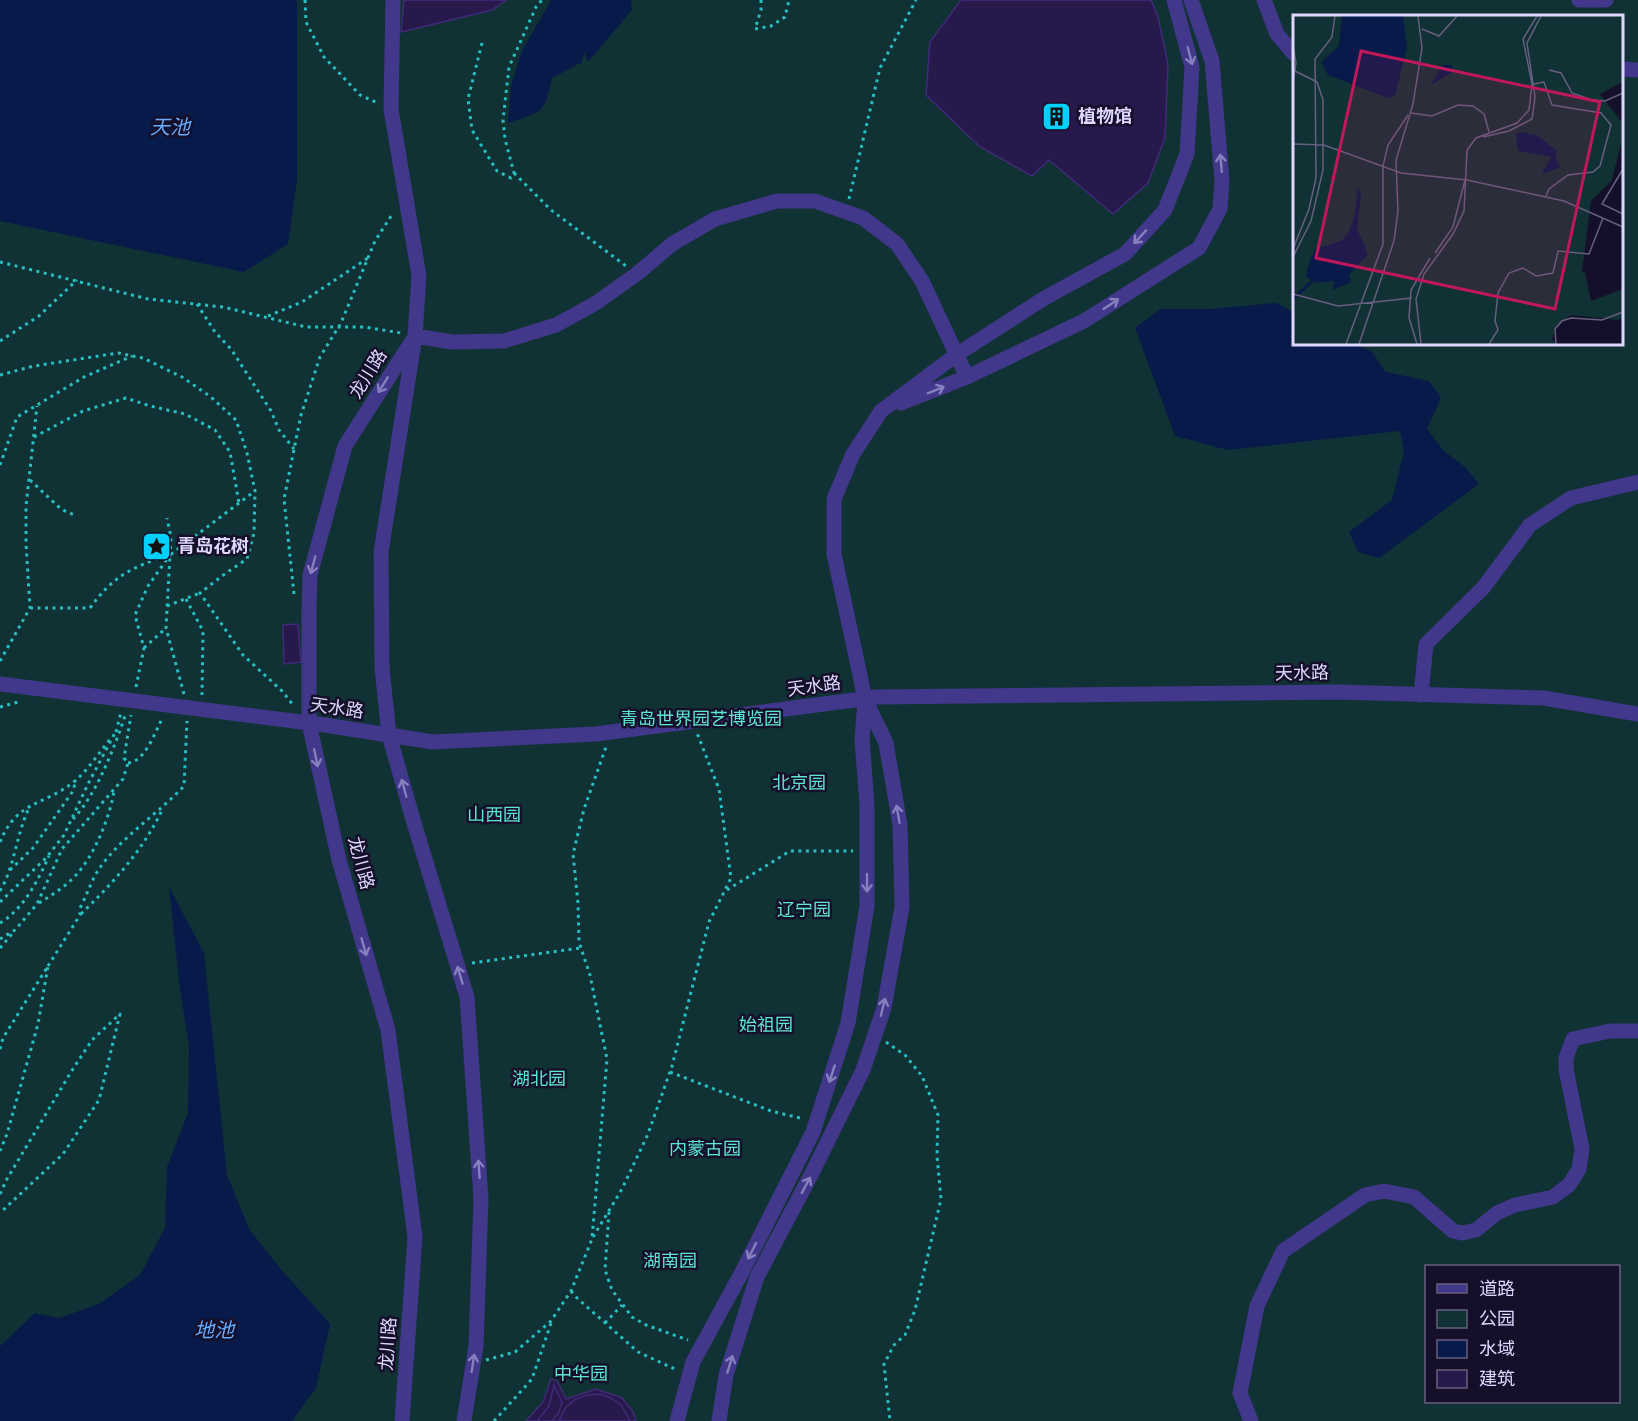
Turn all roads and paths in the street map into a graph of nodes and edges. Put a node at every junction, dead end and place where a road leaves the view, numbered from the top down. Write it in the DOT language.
graph roads {
  1 [pos="305,0"];
  2 [pos="393,0"];
  3 [pos="543,0"];
  4 [pos="760,0"];
  5 [pos="789,0"];
  6 [pos="916,0"];
  7 [pos="1174,0"];
  8 [pos="1191,0"];
  9 [pos="1264,0"];
  10 [pos="1578,0"];
  11 [pos="1606,0"];
  12 [pos="482,43"];
  13 [pos="1293,53"];
  14 [pos="1623,69"];
  15 [pos="1638,70"];
  16 [pos="391,110"];
  17 [pos="514,173"];
  18 [pos="406,193"];
  19 [pos="846,212"];
  20 [pos="369,258"];
  21 [pos="0,262"];
  22 [pos="631,270"];
  23 [pos="77,280"];
  24 [pos="197,304"];
  25 [pos="266,317"];
  26 [pos="415,336"];
  27 [pos="0,341"];
  28 [pos="956,355"];
  29 [pos="132,356"];
  30 [pos="0,375"];
  31 [pos="967,377"];
  32 [pos="37,406"];
  33 [pos="881,411"];
  34 [pos="34,437"];
  35 [pos="294,449"];
  36 [pos="0,465"];
  37 [pos="30,480"];
  38 [pos="1638,482"];
  39 [pos="255,491"];
  40 [pos="239,503"];
  41 [pos="74,515"];
  42 [pos="167,519"];
  43 [pos="170,555"];
  44 [pos="200,593"];
  45 [pos="186,599"];
  46 [pos="167,606"];
  47 [pos="30,608"];
  48 [pos="309,608"];
  49 [pos="166,628"];
  50 [pos="144,648"];
  51 [pos="0,661"];
  52 [pos="0,684"];
  53 [pos="1421,695"];
  54 [pos="865,699"];
  55 [pos="130,701"];
  56 [pos="168,705"];
  57 [pos="194,709"];
  58 [pos="1638,714"];
  59 [pos="693,722"];
  60 [pos="309,723"];
  61 [pos="118,730"];
  62 [pos="610,732"];
  63 [pos="389,735"];
  64 [pos="128,763"];
  65 [pos="76,780"];
  66 [pos="114,788"];
  67 [pos="30,806"];
  68 [pos="164,806"];
  69 [pos="69,823"];
  70 [pos="6,827"];
  71 [pos="0,831"];
  72 [pos="0,842"];
  73 [pos="52,851"];
  74 [pos="867,851"];
  75 [pos="10,870"];
  76 [pos="0,891"];
  77 [pos="725,891"];
  78 [pos="0,902"];
  79 [pos="37,904"];
  80 [pos="80,915"];
  81 [pos="0,923"];
  82 [pos="15,930"];
  83 [pos="0,939"];
  84 [pos="0,948"];
  85 [pos="580,948"];
  86 [pos="457,965"];
  87 [pos="48,966"];
  88 [pos="1638,1031"];
  89 [pos="875,1035"];
  90 [pos="0,1049"];
  91 [pos="670,1072"];
  92 [pos="816,1122"];
  93 [pos="0,1151"];
  94 [pos="0,1194"];
  95 [pos="609,1210"];
  96 [pos="0,1213"];
  97 [pos="592,1239"];
  98 [pos="571,1291"];
  99 [pos="622,1305"];
  100 [pos="551,1321"];
  101 [pos="605,1323"];
  102 [pos="702,1344"];
  103 [pos="473,1364"];
  104 [pos="689,1376"];
  105 [pos="402,1421"];
  106 [pos="464,1421"];
  107 [pos="494,1421"];
  108 [pos="677,1421"];
  109 [pos="719,1421"];
  110 [pos="890,1421"];
  111 [pos="1251,1421"];
  1 -- 16 [label="path"];
  2 -- 16 [label="street"];
  3 -- 17 [label="path"];
  4 -- 5 [label="path"];
  6 -- 19 [label="path"];
  7 -- 28 [label="street, one-way"];
  31 -- 8 [label="street, one-way"];
  9 -- 13 [label="street"];
  10 -- 11 [label="street"];
  12 -- 17 [label="path"];
  14 -- 15 [label="street"];
  16 -- 18 [label="street"];
  17 -- 22 [label="path"];
  18 -- 20 [label="path"];
  18 -- 26 [label="street"];
  19 -- 26 [label="street"];
  19 -- 28 [label="street"];
  20 -- 25 [label="path"];
  20 -- 35 [label="path"];
  21 -- 23 [label="path"];
  23 -- 24 [label="path"];
  23 -- 27 [label="path"];
  24 -- 25 [label="path"];
  24 -- 35 [label="path"];
  25 -- 26 [label="path"];
  26 -- 48 [label="street, 龙川路, one-way"];
  26 -- 63 [label="street"];
  28 -- 31 [label="street"];
  28 -- 33 [label="street"];
  29 -- 30 [label="path"];
  29 -- 32 [label="path"];
  29 -- 39 [label="path"];
  33 -- 31 [label="street, one-way"];
  32 -- 34 [label="path"];
  32 -- 36 [label="path"];
  33 -- 54 [label="street"];
  34 -- 37 [label="path"];
  34 -- 40 [label="path"];
  35 -- 48 [label="path"];
  37 -- 41 [label="path"];
  37 -- 47 [label="path"];
  38 -- 53 [label="street"];
  39 -- 40 [label="path"];
  39 -- 44 [label="path"];
  40 -- 43 [label="path"];
  42 -- 43 [label="path"];
  43 -- 46 [label="path"];
  43 -- 47 [label="path"];
  43 -- 50 [label="path"];
  44 -- 45 [label="path"];
  44 -- 60 [label="path"];
  45 -- 46 [label="path"];
  45 -- 57 [label="path"];
  46 -- 49 [label="path"];
  47 -- 51 [label="path"];
  48 -- 60 [label="street, 龙川路"];
  49 -- 50 [label="path"];
  49 -- 57 [label="path"];
  50 -- 55 [label="path"];
  52 -- 55 [label="street, 天水路"];
  53 -- 54 [label="street, 天水路"];
  53 -- 58 [label="street, 天水路"];
  54 -- 59 [label="street, 天水路"];
  54 -- 74 [label="street"];
  89 -- 54 [label="street, one-way"];
  55 -- 56 [label="street, 天水路"];
  55 -- 61 [label="path"];
  55 -- 64 [label="path"];
  56 -- 57 [label="street, 天水路"];
  56 -- 64 [label="path"];
  57 -- 60 [label="street, 天水路"];
  57 -- 68 [label="path"];
  59 -- 62 [label="street, 天水路"];
  59 -- 77 [label="path"];
  60 -- 63 [label="street, 天水路"];
  60 -- 105 [label="street, 龙川路, one-way"];
  61 -- 65 [label="path"];
  61 -- 69 [label="path"];
  61 -- 69 [label="path"];
  62 -- 63 [label="street, 天水路"];
  62 -- 85 [label="path"];
  86 -- 63 [label="street, one-way"];
  64 -- 66 [label="path"];
  65 -- 67 [label="path"];
  65 -- 75 [label="path"];
  66 -- 79 [label="path"];
  66 -- 79 [label="path"];
  67 -- 70 [label="path"];
  67 -- 75 [label="path"];
  68 -- 80 [label="path"];
  68 -- 80 [label="path"];
  69 -- 73 [label="path"];
  70 -- 71 [label="path"];
  70 -- 72 [label="path"];
  73 -- 78 [label="path"];
  73 -- 81 [label="path"];
  74 -- 77 [label="path"];
  74 -- 92 [label="street, one-way"];
  75 -- 76 [label="path"];
  77 -- 91 [label="path"];
  79 -- 82 [label="path"];
  80 -- 87 [label="path"];
  82 -- 83 [label="path"];
  82 -- 84 [label="path"];
  85 -- 86 [label="path"];
  85 -- 97 [label="path"];
  103 -- 86 [label="street, one-way"];
  87 -- 90 [label="path"];
  87 -- 93 [label="path"];
  88 -- 111 [label="street"];
  109 -- 89 [label="street, one-way"];
  89 -- 110 [label="path"];
  91 -- 92 [label="path"];
  91 -- 95 [label="path"];
  92 -- 102 [label="street, one-way"];
  94 -- 96 [label="path"];
  95 -- 97 [label="path"];
  95 -- 99 [label="path"];
  97 -- 98 [label="path"];
  98 -- 100 [label="path"];
  98 -- 101 [label="path"];
  99 -- 101 [label="path"];
  99 -- 102 [label="path"];
  100 -- 103 [label="path"];
  100 -- 107 [label="path"];
  101 -- 104 [label="path"];
  102 -- 104 [label="street"];
  103 -- 106 [label="street"];
  104 -- 108 [label="street"];
}
